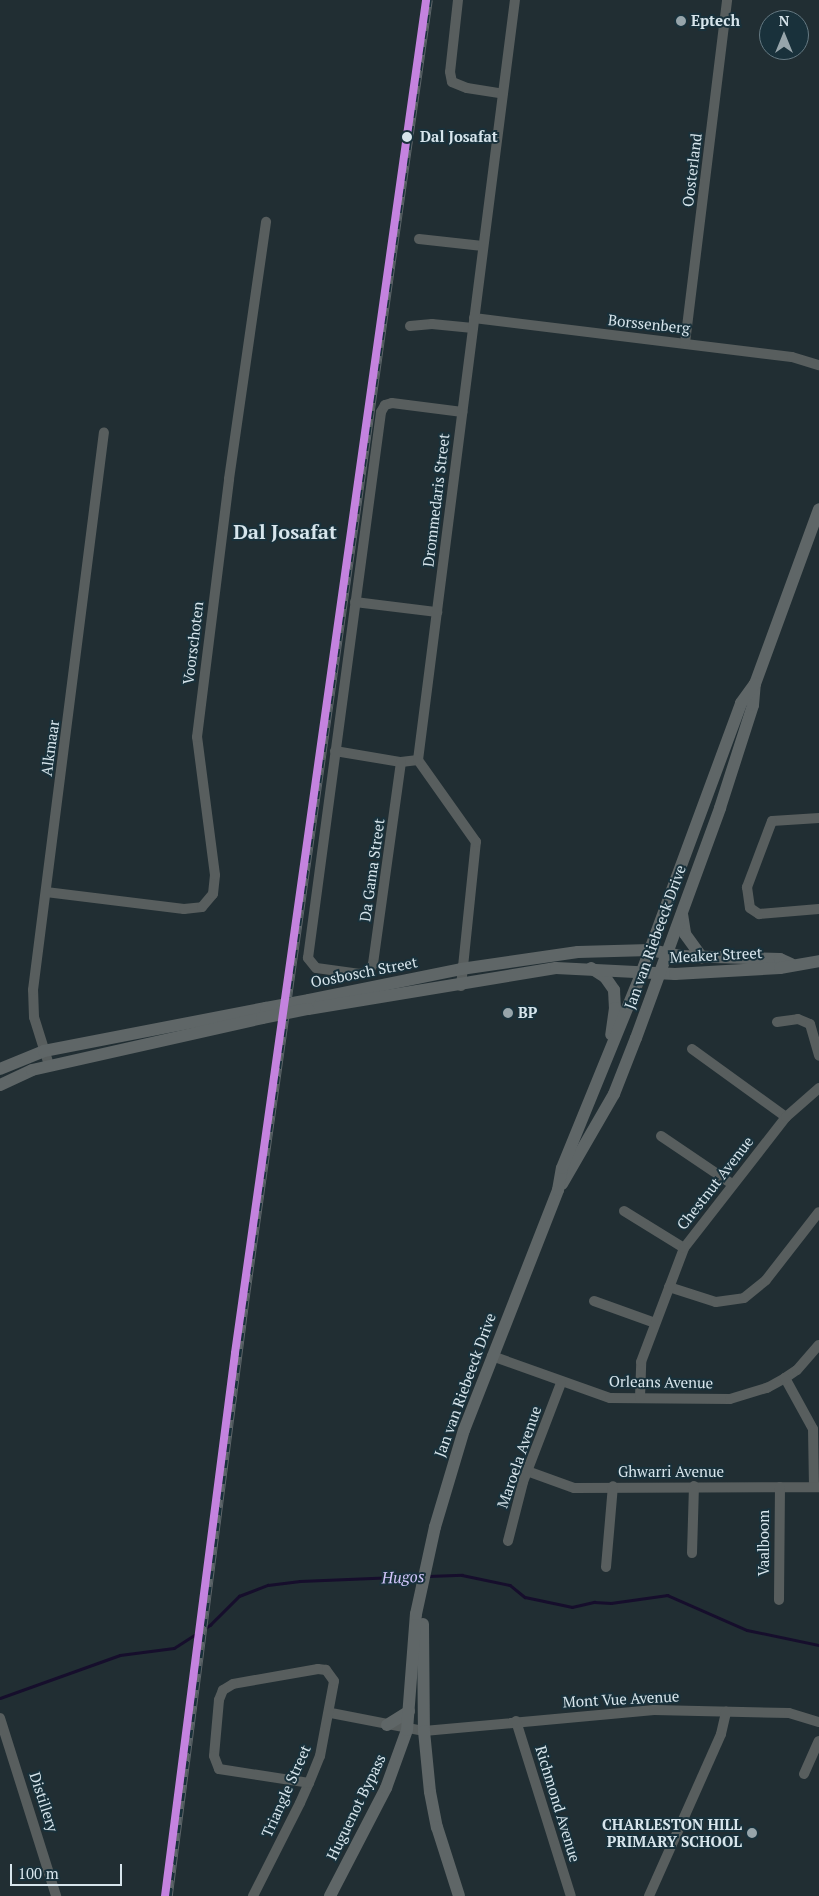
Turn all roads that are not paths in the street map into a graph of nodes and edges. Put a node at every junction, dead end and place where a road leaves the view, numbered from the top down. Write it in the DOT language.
graph roads {
  1 [pos="458,0"];
  2 [pos="515,0"];
  3 [pos="727,0"];
  4 [pos="503,94"];
  5 [pos="266,222"];
  6 [pos="419,239"];
  7 [pos="483,246"];
  8 [pos="474,323"];
  9 [pos="410,326"];
  10 [pos="686,342"];
  11 [pos="819,366"];
  12 [pos="462,412"];
  13 [pos="104,432"];
  14 [pos="819,509"];
  15 [pos="355,602"];
  16 [pos="437,612"];
  17 [pos="755,684"];
  18 [pos="335,751"];
  19 [pos="418,760"];
  20 [pos="401,762"];
  21 [pos="819,818"];
  22 [pos="46,892"];
  23 [pos="819,910"];
  24 [pos="681,912"];
  25 [pos="650,950"];
  26 [pos="667,953"];
  27 [pos="702,957"];
  28 [pos="819,961"];
  29 [pos="791,964"];
  30 [pos="591,967"];
  31 [pos="461,969"];
  32 [pos="641,974"];
  33 [pos="659,974"];
  34 [pos="461,986"];
  35 [pos="309,1004"];
  36 [pos="264,1013"];
  37 [pos="777,1022"];
  38 [pos="692,1049"];
  39 [pos="44,1051"];
  40 [pos="819,1056"];
  41 [pos="49,1065"];
  42 [pos="0,1069"];
  43 [pos="599,1083"];
  44 [pos="0,1085"];
  45 [pos="819,1088"];
  46 [pos="786,1117"];
  47 [pos="661,1136"];
  48 [pos="732,1184"];
  49 [pos="558,1190"];
  50 [pos="624,1211"];
  51 [pos="819,1212"];
  52 [pos="684,1248"];
  53 [pos="669,1287"];
  54 [pos="594,1301"];
  55 [pos="655,1323"];
  56 [pos="819,1345"];
  57 [pos="492,1356"];
  58 [pos="785,1378"];
  59 [pos="561,1383"];
  60 [pos="640,1398"];
  61 [pos="527,1471"];
  62 [pos="613,1486"];
  63 [pos="694,1486"];
  64 [pos="780,1487"];
  65 [pos="816,1487"];
  66 [pos="508,1541"];
  67 [pos="692,1553"];
  68 [pos="606,1566"];
  69 [pos="422,1591"];
  70 [pos="779,1600"];
  71 [pos="408,1711"];
  72 [pos="726,1712"];
  73 [pos="331,1713"];
  74 [pos="0,1718"];
  75 [pos="516,1721"];
  76 [pos="819,1722"];
  77 [pos="387,1725"];
  78 [pos="407,1730"];
  79 [pos="424,1731"];
  80 [pos="819,1740"];
  81 [pos="804,1774"];
  82 [pos="309,1783"];
  83 [pos="56,1896"];
  84 [pos="253,1896"];
  85 [pos="330,1896"];
  86 [pos="459,1896"];
  87 [pos="571,1896"];
  88 [pos="649,1896"];
  1 -- 4 [label="street"];
  2 -- 4 [label="street, Drommedaris Street"];
  3 -- 10 [label="street, Oosterland"];
  4 -- 7 [label="street, Drommedaris Street"];
  5 -- 22 [label="street, Voorschoten"];
  6 -- 7 [label="street"];
  7 -- 8 [label="street, Drommedaris Street"];
  8 -- 9 [label="street, Borssenberg"];
  8 -- 10 [label="street, Borssenberg"];
  8 -- 12 [label="street, Drommedaris Street"];
  10 -- 11 [label="street, Borssenberg"];
  12 -- 15 [label="street"];
  12 -- 16 [label="street, Drommedaris Street"];
  13 -- 22 [label="street, Alkmaar"];
  14 -- 17 [label="main road, Jan van Riebeeck Drive"];
  15 -- 16 [label="street"];
  15 -- 18 [label="street"];
  16 -- 19 [label="street, Drommedaris Street"];
  17 -- 24 [label="main road, Jan van Riebeeck Drive"];
  17 -- 25 [label="main road, Jan van Riebeeck Drive"];
  18 -- 20 [label="street"];
  18 -- 20 [label="street, Da Gama Street"];
  19 -- 20 [label="street"];
  19 -- 31 [label="street"];
  21 -- 23 [label="street"];
  22 -- 39 [label="street, Alkmaar"];
  24 -- 26 [label="main road, Jan van Riebeeck Drive"];
  24 -- 27 [label="main road"];
  25 -- 26 [label="main road, Meaker Street"];
  25 -- 31 [label="main road, Oosbosch Street"];
  25 -- 32 [label="main road, Jan van Riebeeck Drive"];
  26 -- 27 [label="main road, Meaker Street"];
  26 -- 33 [label="main road, Jan van Riebeeck Drive"];
  27 -- 29 [label="main road, Meaker Street"];
  28 -- 29 [label="main road, Meaker Street"];
  29 -- 33 [label="main road, Meaker Street"];
  30 -- 32 [label="main road, Oosbosch Street"];
  30 -- 34 [label="main road, Oosbosch Street"];
  30 -- 43 [label="main road"];
  31 -- 34 [label="street"];
  31 -- 35 [label="main road, Oosbosch Street"];
  32 -- 33 [label="main road, Meaker Street"];
  32 -- 43 [label="main road, Jan van Riebeeck Drive"];
  33 -- 49 [label="main road, Jan van Riebeeck Drive"];
  34 -- 35 [label="main road, Oosbosch Street"];
  35 -- 36 [label="main road, Oosbosch Street, bridge"];
  36 -- 39 [label="main road, Oosbosch Street"];
  36 -- 41 [label="main road, Oosbosch Street"];
  37 -- 40 [label="street"];
  38 -- 46 [label="street"];
  39 -- 41 [label="street, Alkmaar"];
  39 -- 42 [label="main road, Oosbosch Street"];
  41 -- 44 [label="main road, Oosbosch Street"];
  43 -- 49 [label="main road, Jan van Riebeeck Drive"];
  45 -- 46 [label="street, Chestnut Avenue"];
  46 -- 48 [label="street, Chestnut Avenue"];
  47 -- 48 [label="street"];
  48 -- 52 [label="street, Chestnut Avenue"];
  49 -- 57 [label="main road, Jan van Riebeeck Drive"];
  50 -- 52 [label="street"];
  51 -- 53 [label="street"];
  52 -- 53 [label="street, Chestnut Avenue"];
  53 -- 55 [label="street, Chestnut Avenue"];
  54 -- 55 [label="street"];
  55 -- 60 [label="street, Chestnut Avenue"];
  56 -- 58 [label="street, Orleans Avenue"];
  57 -- 59 [label="street, Orleans Avenue"];
  57 -- 69 [label="main road, Jan van Riebeeck Drive"];
  58 -- 60 [label="street, Orleans Avenue"];
  58 -- 65 [label="street"];
  59 -- 60 [label="street, Orleans Avenue"];
  59 -- 61 [label="street, Maroela Avenue"];
  61 -- 62 [label="street, Ghwarri Avenue"];
  61 -- 66 [label="street, Maroela Avenue"];
  62 -- 63 [label="street, Ghwarri Avenue"];
  62 -- 68 [label="street"];
  63 -- 64 [label="street, Ghwarri Avenue"];
  63 -- 67 [label="street"];
  64 -- 65 [label="street, Ghwarri Avenue"];
  64 -- 70 [label="street, Vaalboom"];
  69 -- 71 [label="main road, Jan van Riebeeck Drive"];
  69 -- 79 [label="main road, Jan van Riebeeck Drive"];
  71 -- 77 [label="main road"];
  71 -- 78 [label="main road, Jan van Riebeeck Drive"];
  72 -- 75 [label="street, Mont Vue Avenue"];
  72 -- 76 [label="street, Mont Vue Avenue"];
  72 -- 88 [label="street"];
  73 -- 77 [label="street"];
  73 -- 82 [label="street, Triangle Street"];
  73 -- 82 [label="street, Triangle Street"];
  74 -- 83 [label="street, Distillery"];
  75 -- 79 [label="street, Mont Vue Avenue"];
  75 -- 87 [label="street, Richmond Avenue"];
  77 -- 78 [label="street"];
  78 -- 79 [label="street, Mont Vue Avenue"];
  78 -- 85 [label="main road, Huguenot Bypass"];
  79 -- 86 [label="main road, Jan van Riebeeck Drive"];
  80 -- 81 [label="street"];
  82 -- 84 [label="street, Triangle Street"];
}
